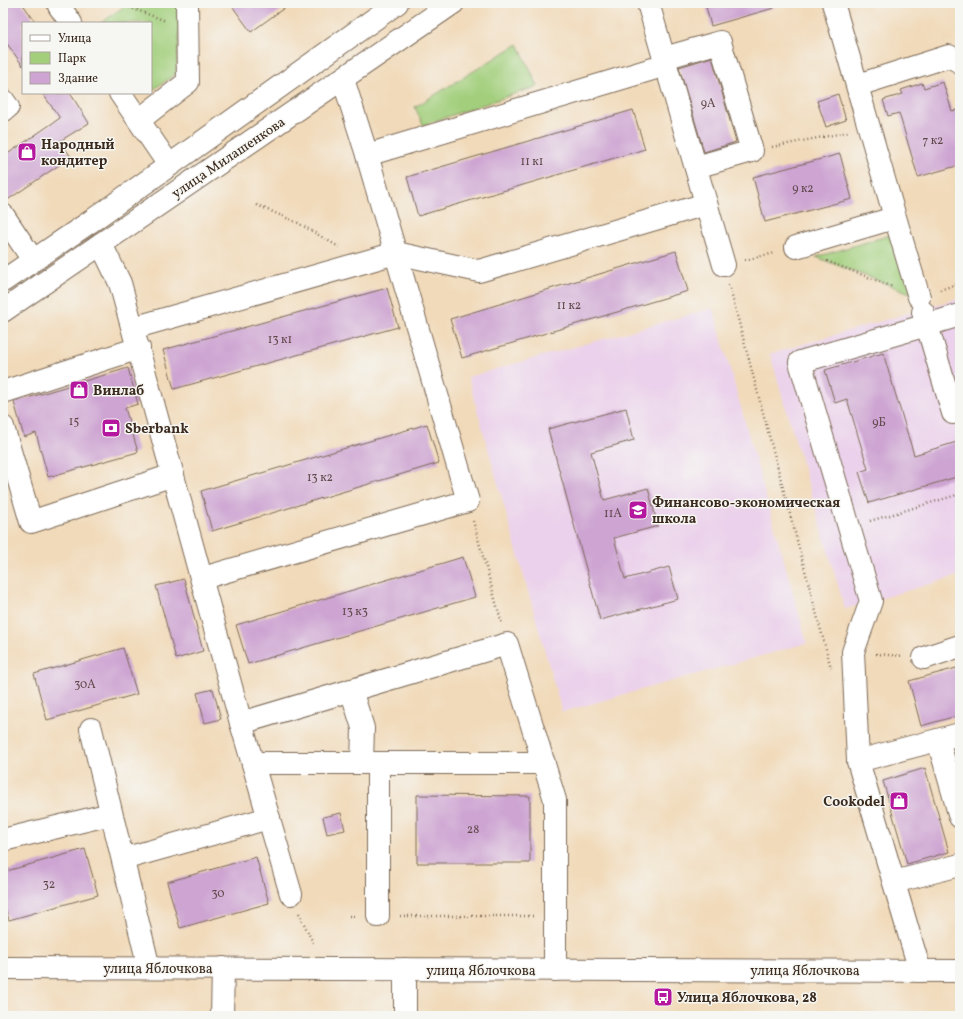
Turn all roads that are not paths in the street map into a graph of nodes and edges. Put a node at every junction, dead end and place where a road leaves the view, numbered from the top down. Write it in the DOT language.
graph roads {
  1 [pos="187,3"];
  2 [pos="397,3"];
  3 [pos="454,3"];
  4 [pos="648,3"];
  5 [pos="833,3"];
  6 [pos="665,62"];
  7 [pos="960,62"];
  8 [pos="342,79"];
  9 [pos="858,85"];
  10 [pos="121,94"];
  11 [pos="3,100"];
  12 [pos="3,111"];
  13 [pos="139,120"];
  14 [pos="367,155"];
  15 [pos="169,165"];
  16 [pos="696,167"];
  17 [pos="706,204"];
  18 [pos="3,215"];
  19 [pos="894,218"];
  20 [pos="101,244"];
  21 [pos="796,247"];
  22 [pos="396,253"];
  23 [pos="33,260"];
  24 [pos="724,265"];
  25 [pos="3,281"];
  26 [pos="923,310"];
  27 [pos="3,311"];
  28 [pos="960,314"];
  29 [pos="136,338"];
  30 [pos="3,392"];
  31 [pos="960,411"];
  32 [pos="3,427"];
  33 [pos="173,475"];
  34 [pos="203,578"];
  35 [pos="960,646"];
  36 [pos="924,658"];
  37 [pos="351,690"];
  38 [pos="242,722"];
  39 [pos="91,729"];
  40 [pos="960,734"];
  41 [pos="938,740"];
  42 [pos="858,761"];
  43 [pos="253,763"];
  44 [pos="370,763"];
  45 [pos="544,763"];
  46 [pos="111,814"];
  47 [pos="960,817"];
  48 [pos="269,818"];
  49 [pos="3,840"];
  50 [pos="123,859"];
  51 [pos="960,865"];
  52 [pos="894,882"];
  53 [pos="291,894"];
  54 [pos="378,916"];
  55 [pos="3,968"];
  56 [pos="149,968"];
  57 [pos="223,968"];
  58 [pos="405,969"];
  59 [pos="555,970"];
  60 [pos="920,971"];
  61 [pos="960,971"];
  62 [pos="222,1016"];
  63 [pos="405,1016"];
  1 -- 13 [label="main road"];
  2 -- 15 [label="main road, улица Милашенкова"];
  3 -- 8 [label="main road, улица Милашенкова"];
  4 -- 6 [label="main road"];
  5 -- 9 [label="main road"];
  6 -- 14 [label="main road"];
  6 -- 16 [label="main road"];
  6 -- 16 [label="main road"];
  7 -- 9 [label="main road"];
  8 -- 14 [label="main road"];
  8 -- 20 [label="main road, улица Милашенкова"];
  9 -- 19 [label="main road"];
  10 -- 13 [label="main road"];
  11 -- 12 [label="main road"];
  13 -- 15 [label="main road"];
  14 -- 22 [label="main road"];
  15 -- 23 [label="main road, улица Милашенкова"];
  16 -- 17 [label="main road"];
  17 -- 22 [label="main road"];
  17 -- 24 [label="main road"];
  18 -- 23 [label="main road"];
  19 -- 21 [label="main road"];
  19 -- 26 [label="main road"];
  20 -- 27 [label="main road, улица Милашенкова"];
  20 -- 29 [label="main road"];
  22 -- 29 [label="main road"];
  22 -- 34 [label="main road"];
  23 -- 25 [label="main road, улица Милашенкова"];
  26 -- 28 [label="main road"];
  26 -- 31 [label="main road"];
  26 -- 42 [label="main road"];
  29 -- 30 [label="main road"];
  29 -- 33 [label="main road"];
  32 -- 33 [label="main road"];
  33 -- 34 [label="main road"];
  34 -- 38 [label="main road"];
  35 -- 36 [label="main road"];
  37 -- 38 [label="main road"];
  37 -- 44 [label="main road"];
  37 -- 45 [label="main road"];
  38 -- 43 [label="main road"];
  39 -- 46 [label="main road"];
  40 -- 41 [label="main road"];
  41 -- 42 [label="main road"];
  41 -- 47 [label="main road"];
  42 -- 52 [label="main road"];
  43 -- 44 [label="main road"];
  43 -- 48 [label="main road"];
  44 -- 45 [label="main road"];
  44 -- 54 [label="main road"];
  45 -- 59 [label="main road"];
  46 -- 49 [label="main road"];
  46 -- 50 [label="main road"];
  48 -- 50 [label="main road"];
  48 -- 53 [label="main road"];
  50 -- 56 [label="main road"];
  51 -- 52 [label="main road"];
  52 -- 60 [label="main road"];
  55 -- 56 [label="main road, улица Яблочкова"];
  56 -- 57 [label="main road, улица Яблочкова"];
  57 -- 58 [label="main road, улица Яблочкова"];
  57 -- 62 [label="main road"];
  58 -- 59 [label="main road, улица Яблочкова"];
  58 -- 63 [label="main road"];
  59 -- 60 [label="main road, улица Яблочкова"];
  60 -- 61 [label="main road, улица Яблочкова"];
}
